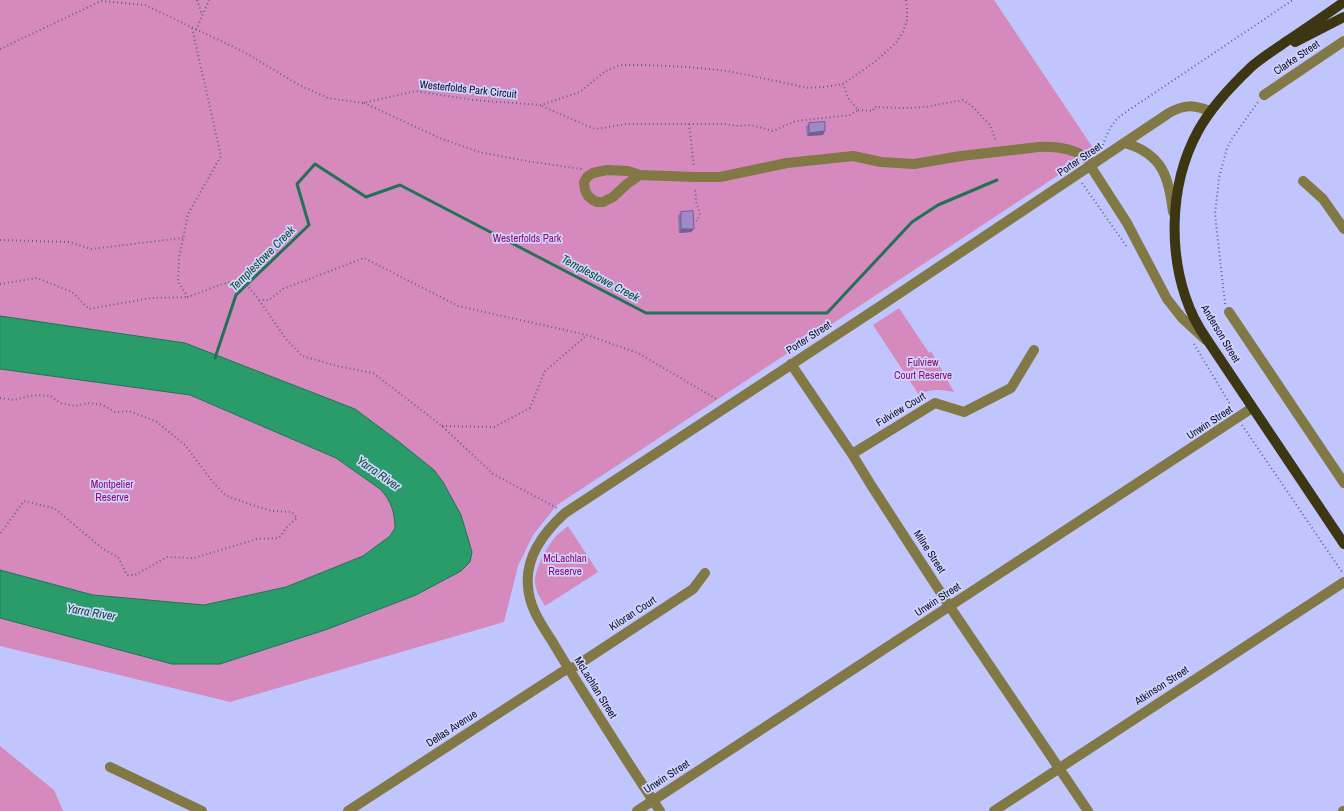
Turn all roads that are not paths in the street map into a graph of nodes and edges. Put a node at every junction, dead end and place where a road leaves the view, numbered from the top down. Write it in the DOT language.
graph roads {
  1 [pos="1344,2"];
  2 [pos="1344,17"];
  3 [pos="1344,41"];
  4 [pos="1261,59"];
  5 [pos="1264,95"];
  6 [pos="1210,112"];
  7 [pos="1126,143"];
  8 [pos="1094,164"];
  9 [pos="640,175"];
  10 [pos="1303,181"];
  11 [pos="1175,222"];
  12 [pos="1344,229"];
  13 [pos="1229,312"];
  14 [pos="1208,341"];
  15 [pos="1034,350"];
  16 [pos="791,364"];
  17 [pos="1252,408"];
  18 [pos="852,454"];
  19 [pos="1344,483"];
  20 [pos="1344,544"];
  21 [pos="528,572"];
  22 [pos="705,573"];
  23 [pos="1344,582"];
  24 [pos="950,607"];
  25 [pos="569,669"];
  26 [pos="110,767"];
  27 [pos="1059,768"];
  28 [pos="653,801"];
  29 [pos="202,811"];
  30 [pos="348,811"];
  31 [pos="637,811"];
  32 [pos="660,811"];
  33 [pos="994,811"];
  34 [pos="1088,811"];
  1 -- 4 [label="main road"];
  2 -- 4 [label="main road"];
  3 -- 5 [label="street, Clarke Street"];
  4 -- 6 [label="main road"];
  6 -- 7 [label="street, Porter Street"];
  6 -- 11 [label="main road, Anderson Street"];
  7 -- 8 [label="street, Porter Street"];
  7 -- 11 [label="street"];
  8 -- 9 [label="street"];
  8 -- 14 [label="street"];
  8 -- 16 [label="street, Porter Street"];
  9 -- 9 [label="street"];
  10 -- 12 [label="street"];
  11 -- 14 [label="main road, Anderson Street"];
  13 -- 19 [label="street, Anderson Street"];
  14 -- 17 [label="main road, Anderson Street"];
  15 -- 18 [label="street, Fulview Court"];
  16 -- 18 [label="street, Milne Street"];
  16 -- 21 [label="street, Porter Street"];
  17 -- 20 [label="main road, Anderson Street"];
  17 -- 24 [label="street, Unwin Street"];
  18 -- 24 [label="street, Milne Street"];
  21 -- 25 [label="street, McLachlan Street"];
  22 -- 25 [label="street, Kiloran Court"];
  23 -- 27 [label="street, Atkinson Street"];
  24 -- 27 [label="street, Milne Street"];
  24 -- 28 [label="street, Unwin Street"];
  25 -- 28 [label="street, McLachlan Street"];
  25 -- 30 [label="street, Dellas Avenue"];
  26 -- 29 [label="street"];
  27 -- 33 [label="street, Atkinson Street"];
  27 -- 34 [label="street, Milne Street"];
  28 -- 31 [label="street, Unwin Street"];
  28 -- 32 [label="street, McLachlan Street"];
}
